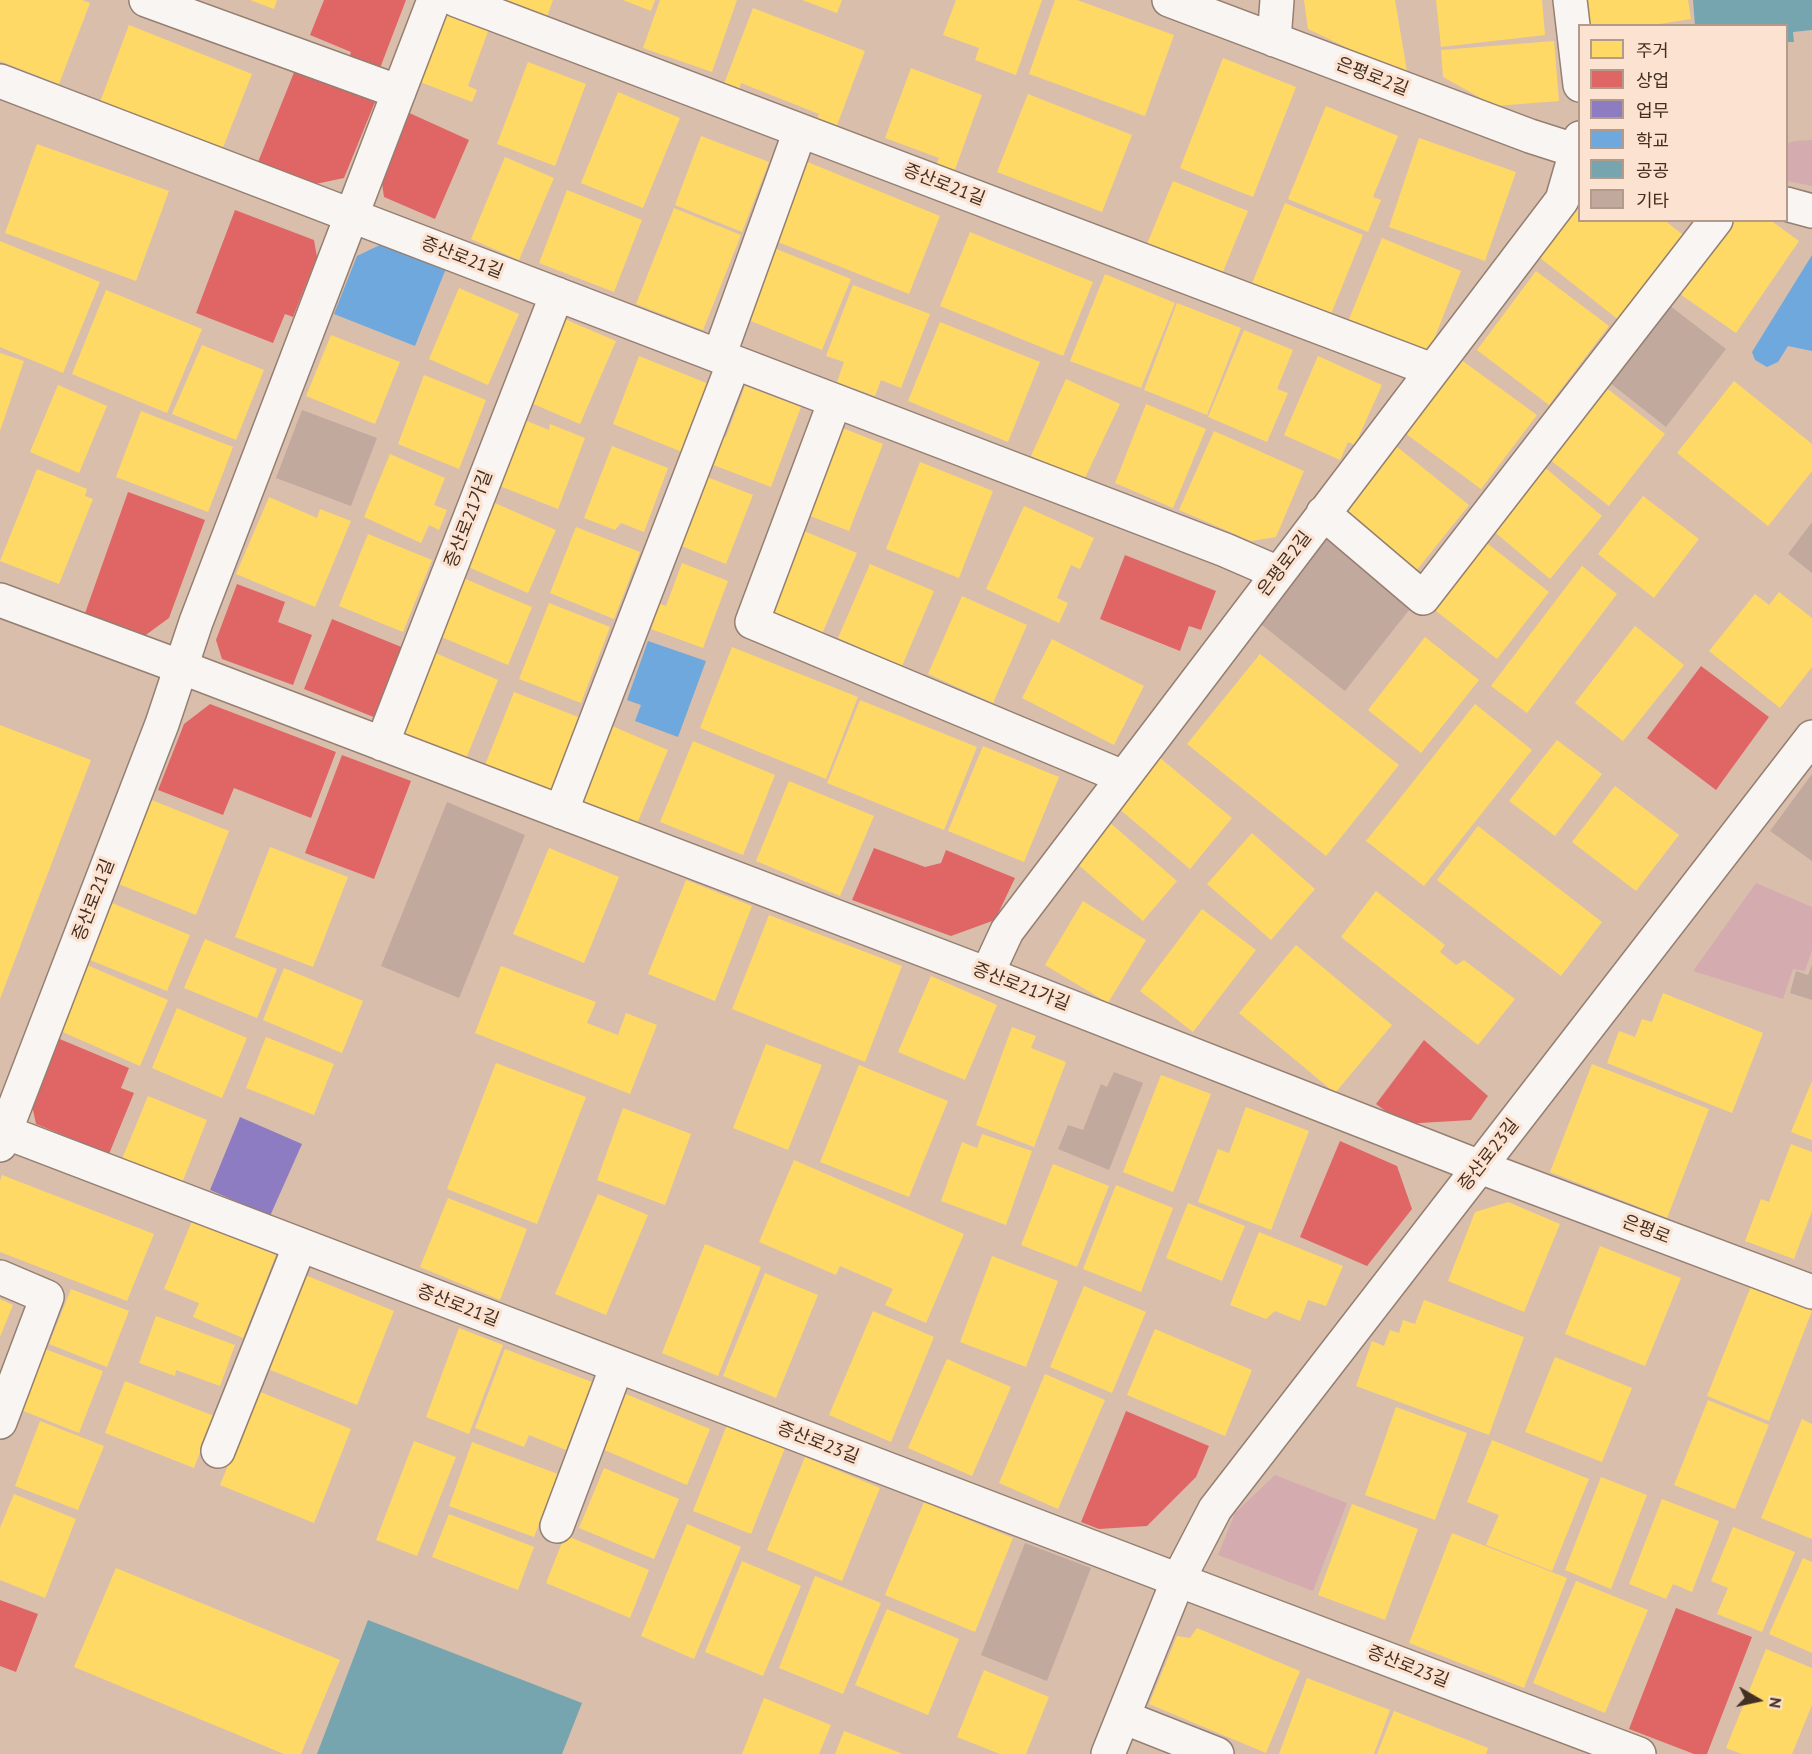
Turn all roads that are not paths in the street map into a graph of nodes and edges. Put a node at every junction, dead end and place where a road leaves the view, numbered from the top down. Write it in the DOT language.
graph roads {
  1 [pos="146,0"];
  2 [pos="434,0"];
  3 [pos="456,0"];
  4 [pos="1169,0"];
  5 [pos="1277,0"];
  6 [pos="1570,0"];
  7 [pos="1274,40"];
  8 [pos="1578,68"];
  9 [pos="0,81"];
  10 [pos="399,92"];
  11 [pos="800,131"];
  12 [pos="1578,147"];
  13 [pos="1578,150"];
  14 [pos="1788,205"];
  15 [pos="1812,211"];
  16 [pos="352,215"];
  17 [pos="1714,222"];
  18 [pos="557,294"];
  19 [pos="727,359"];
  20 [pos="1432,370"];
  21 [pos="836,401"];
  22 [pos="1323,513"];
  23 [pos="1278,573"];
  24 [pos="0,600"];
  25 [pos="181,667"];
  26 [pos="1812,737"];
  27 [pos="382,744"];
  28 [pos="1123,777"];
  29 [pos="561,812"];
  30 [pos="987,974"];
  31 [pos="2,1136"];
  32 [pos="1480,1167"];
  33 [pos="300,1245"];
  34 [pos="0,1277"];
  35 [pos="1812,1292"];
  36 [pos="617,1366"];
  37 [pos="0,1422"];
  38 [pos="218,1451"];
  39 [pos="557,1526"];
  40 [pos="1178,1580"];
  41 [pos="1123,1717"];
  42 [pos="1590,1746"];
  43 [pos="1108,1754"];
  44 [pos="1217,1754"];
  45 [pos="1639,1754"];
  1 -- 10 [label="street"];
  2 -- 10 [label="street, 증산로21길"];
  3 -- 11 [label="street, 증산로21길"];
  4 -- 7 [label="street, 은평로2길"];
  5 -- 7 [label="street"];
  6 -- 8 [label="street"];
  7 -- 12 [label="street, 은평로2길"];
  9 -- 16 [label="street, 증산로21길"];
  10 -- 16 [label="street, 증산로21길"];
  11 -- 19 [label="street"];
  11 -- 20 [label="street, 증산로21길"];
  13 -- 20 [label="street, 은평로2길"];
  14 -- 15 [label="street"];
  16 -- 18 [label="street, 증산로21길"];
  16 -- 25 [label="street, 증산로21길"];
  17 -- 22 [label="street"];
  18 -- 19 [label="street, 증산로21길"];
  18 -- 27 [label="street, 증산로21가길"];
  19 -- 21 [label="street, 증산로21길"];
  19 -- 29 [label="street"];
  20 -- 22 [label="street, 은평로2길"];
  21 -- 23 [label="street, 증산로21길"];
  21 -- 28 [label="street"];
  22 -- 23 [label="street, 은평로2길"];
  23 -- 28 [label="street, 은평로2길"];
  24 -- 25 [label="street"];
  25 -- 27 [label="street, 증산로21가길"];
  25 -- 31 [label="street, 증산로21길"];
  26 -- 32 [label="street, 증산로23길"];
  27 -- 29 [label="street, 증산로21가길"];
  28 -- 30 [label="street, 은평로2길"];
  29 -- 30 [label="street, 증산로21가길"];
  30 -- 32 [label="street, 증산로21가길"];
  31 -- 33 [label="street, 증산로21길"];
  32 -- 35 [label="street, 은평로"];
  32 -- 40 [label="street, 증산로23길"];
  33 -- 36 [label="street, 증산로21길"];
  33 -- 38 [label="street"];
  34 -- 37 [label="street"];
  36 -- 39 [label="street"];
  36 -- 40 [label="street, 증산로23길"];
  40 -- 41 [label="street, 증산로23길"];
  40 -- 42 [label="street, 증산로23길"];
  41 -- 43 [label="street, 증산로23길"];
  41 -- 44 [label="street"];
  42 -- 45 [label="street, 증산로23길"];
}
